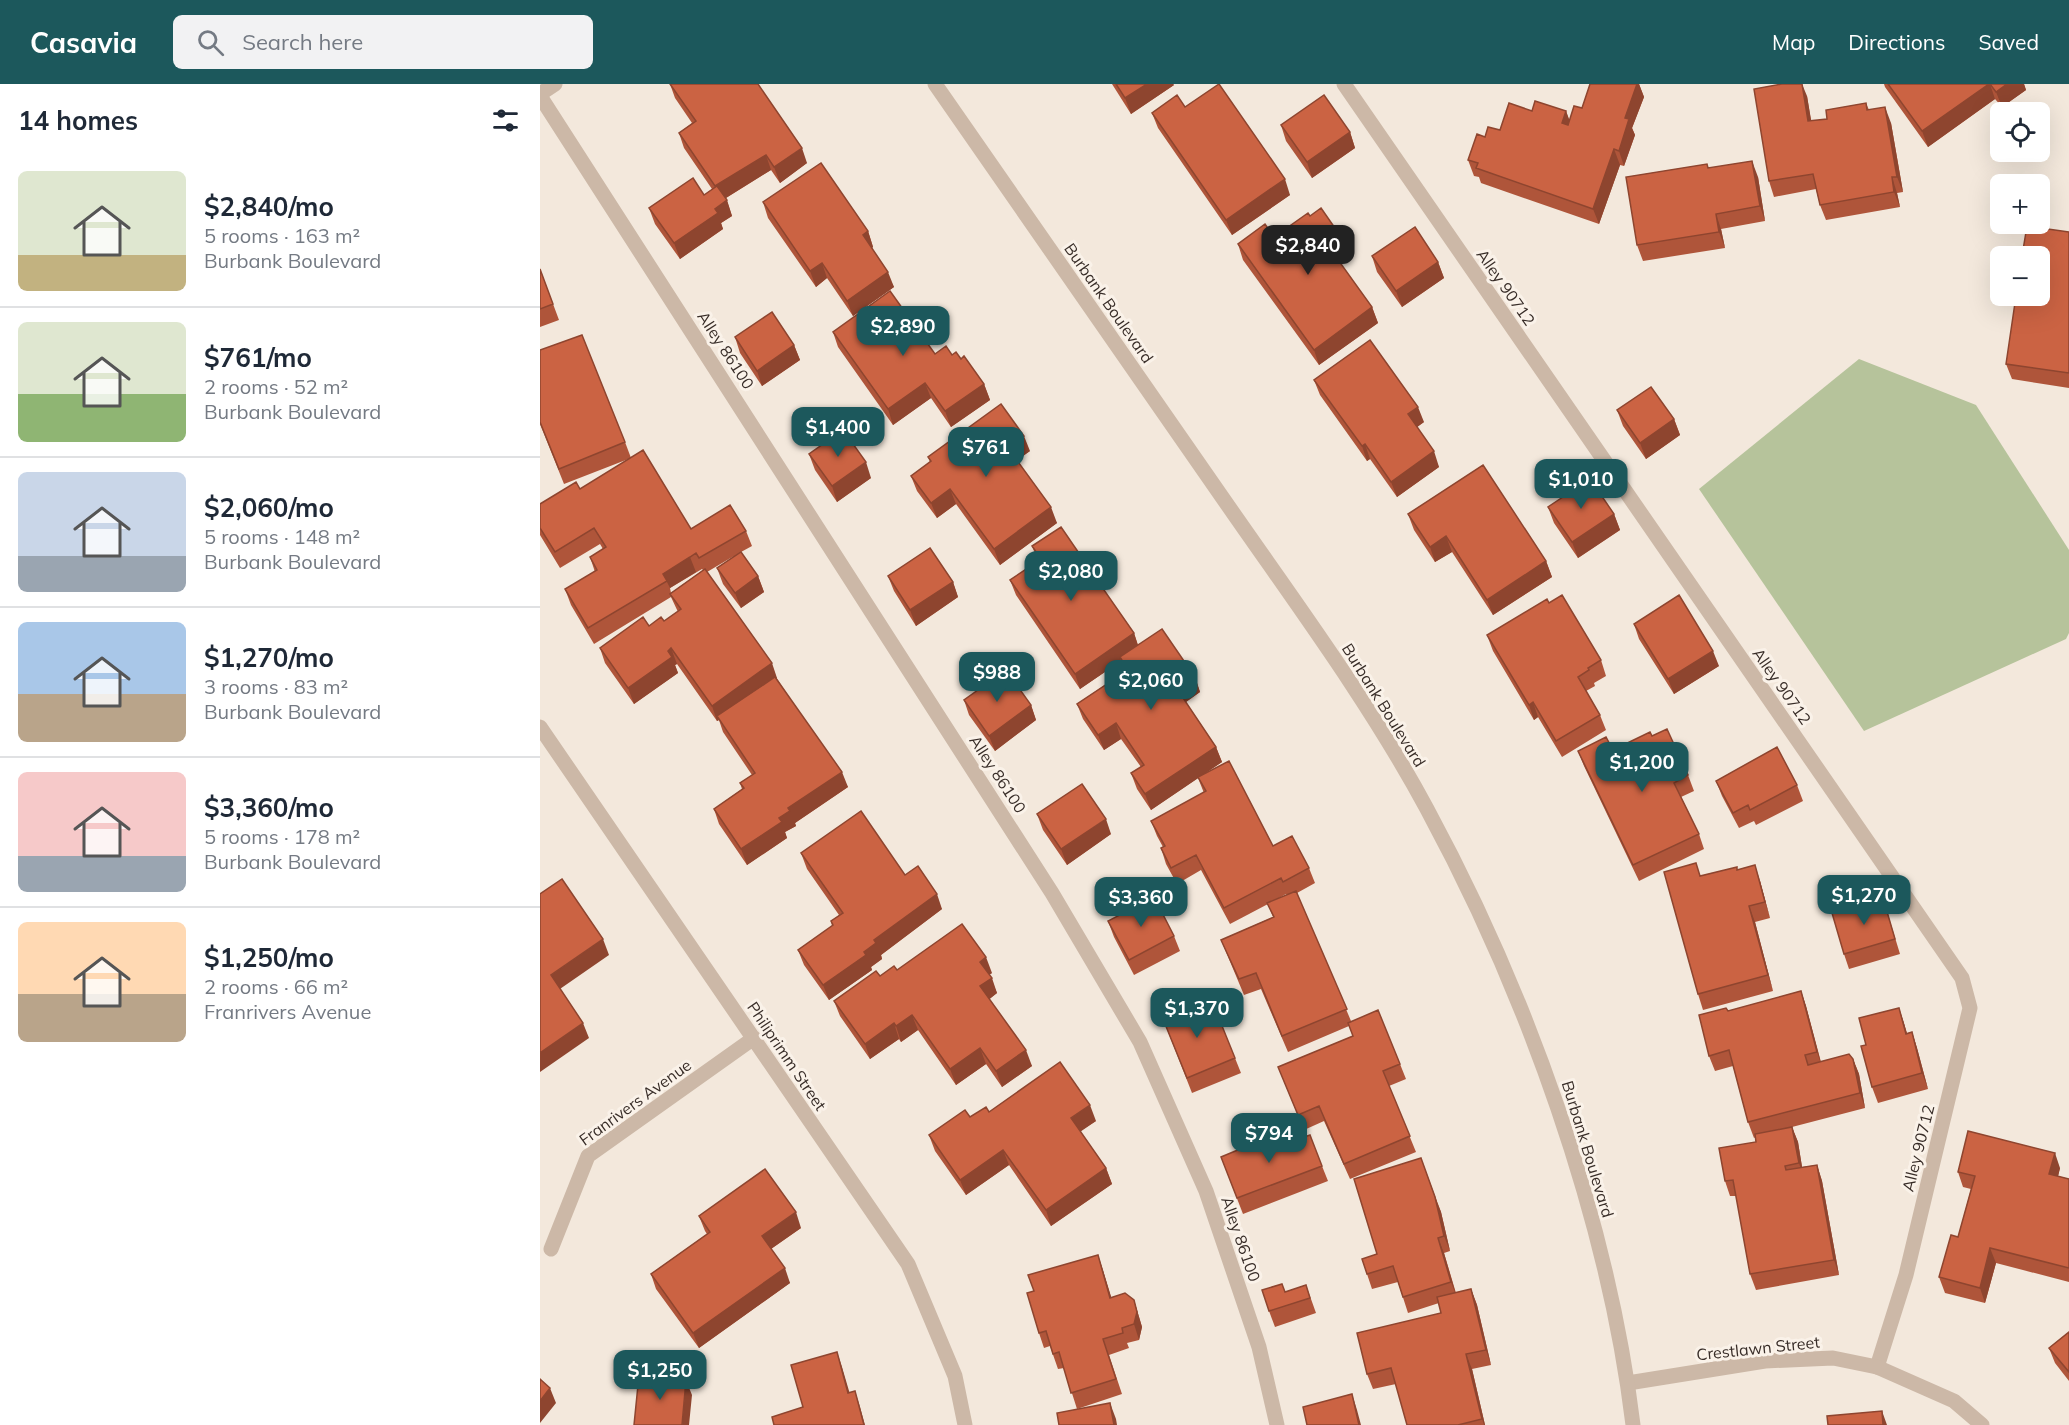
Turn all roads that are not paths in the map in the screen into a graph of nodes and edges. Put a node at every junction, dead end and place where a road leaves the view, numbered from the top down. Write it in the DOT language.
graph roads {
  1 [pos="555,84"];
  2 [pos="935,84"];
  3 [pos="1344,84"];
  4 [pos="540,95"];
  5 [pos="540,727"];
  6 [pos="754,1038"];
  7 [pos="551,1249"];
  8 [pos="1876,1367"];
  9 [pos="1628,1383"];
  10 [pos="965,1425"];
  11 [pos="1277,1425"];
  12 [pos="1634,1425"];
  13 [pos="1982,1425"];
  1 -- 4 [label="street"];
  2 -- 9 [label="street, Burbank Boulevard"];
  3 -- 8 [label="street, Alley 90712"];
  4 -- 11 [label="street, Alley 86100"];
  5 -- 6 [label="street, Philiprimm Street"];
  6 -- 7 [label="street, Franrivers Avenue"];
  6 -- 10 [label="street, Philiprimm Street"];
  8 -- 9 [label="street, Crestlawn Street"];
  8 -- 13 [label="street, Crestlawn Street"];
  9 -- 12 [label="street, Burbank Boulevard"];
}
